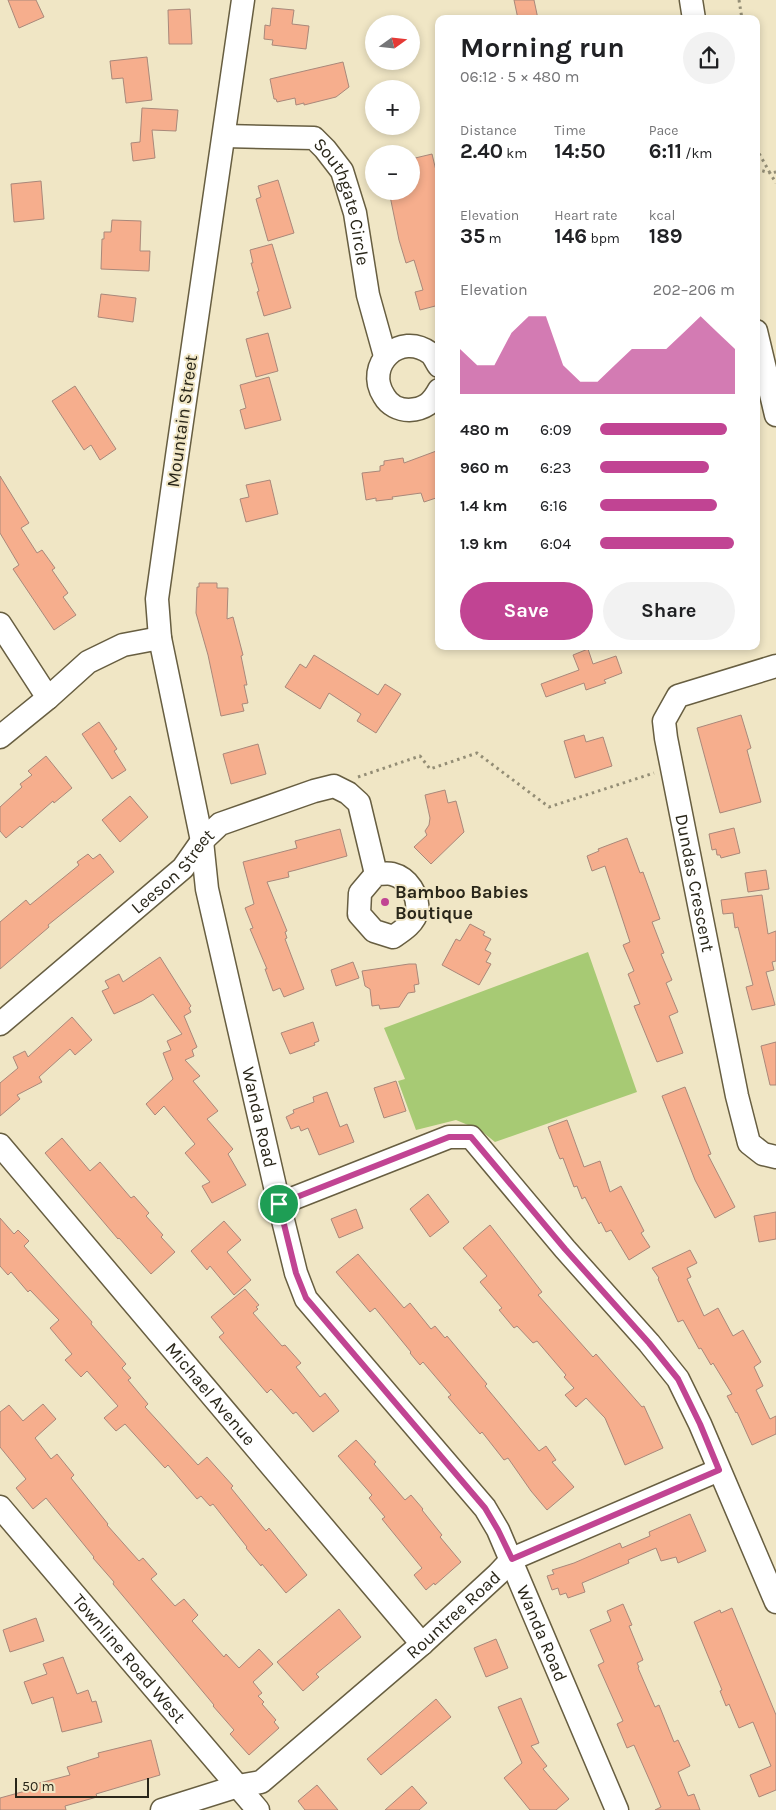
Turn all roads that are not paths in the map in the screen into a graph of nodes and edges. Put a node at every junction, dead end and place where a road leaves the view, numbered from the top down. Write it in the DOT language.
graph roads {
  1 [pos="243,0"];
  2 [pos="224,136"];
  3 [pos="760,348"];
  4 [pos="385,356"];
  5 [pos="435,360"];
  6 [pos="435,398"];
  7 [pos="776,415"];
  8 [pos="0,624"];
  9 [pos="160,638"];
  10 [pos="776,666"];
  11 [pos="48,698"];
  12 [pos="0,737"];
  13 [pos="202,841"];
  14 [pos="376,874"];
  15 [pos="0,1024"];
  16 [pos="0,1145"];
  17 [pos="776,1157"];
  18 [pos="279,1204"];
  19 [pos="719,1470"];
  20 [pos="0,1507"];
  21 [pos="512,1559"];
  22 [pos="776,1602"];
  23 [pos="422,1644"];
  24 [pos="238,1786"];
  25 [pos="162,1810"];
  26 [pos="258,1810"];
  27 [pos="617,1810"];
  1 -- 2 [label="street, Mountain Street"];
  2 -- 4 [label="street, Southgate Circle"];
  2 -- 9 [label="street, Mountain Street"];
  3 -- 7 [label="street"];
  4 -- 5 [label="street"];
  4 -- 6 [label="street"];
  8 -- 11 [label="street"];
  9 -- 11 [label="street"];
  9 -- 13 [label="street, Mountain Street"];
  10 -- 17 [label="street, Dundas Crescent"];
  11 -- 12 [label="street"];
  13 -- 14 [label="street, Leeson Street"];
  13 -- 15 [label="street, Leeson Street"];
  13 -- 18 [label="street, Wanda Road"];
  16 -- 23 [label="street, Michael Avenue"];
  18 -- 19 [label="street"];
  18 -- 21 [label="street, Wanda Road"];
  19 -- 21 [label="street, Rountree Road"];
  19 -- 22 [label="street"];
  20 -- 24 [label="street, Townline Road West"];
  21 -- 23 [label="street, Rountree Road"];
  21 -- 27 [label="street, Wanda Road"];
  23 -- 24 [label="street, Rountree Road"];
  24 -- 25 [label="street, Rountree Road"];
  24 -- 26 [label="street, Townline Road West"];
}
